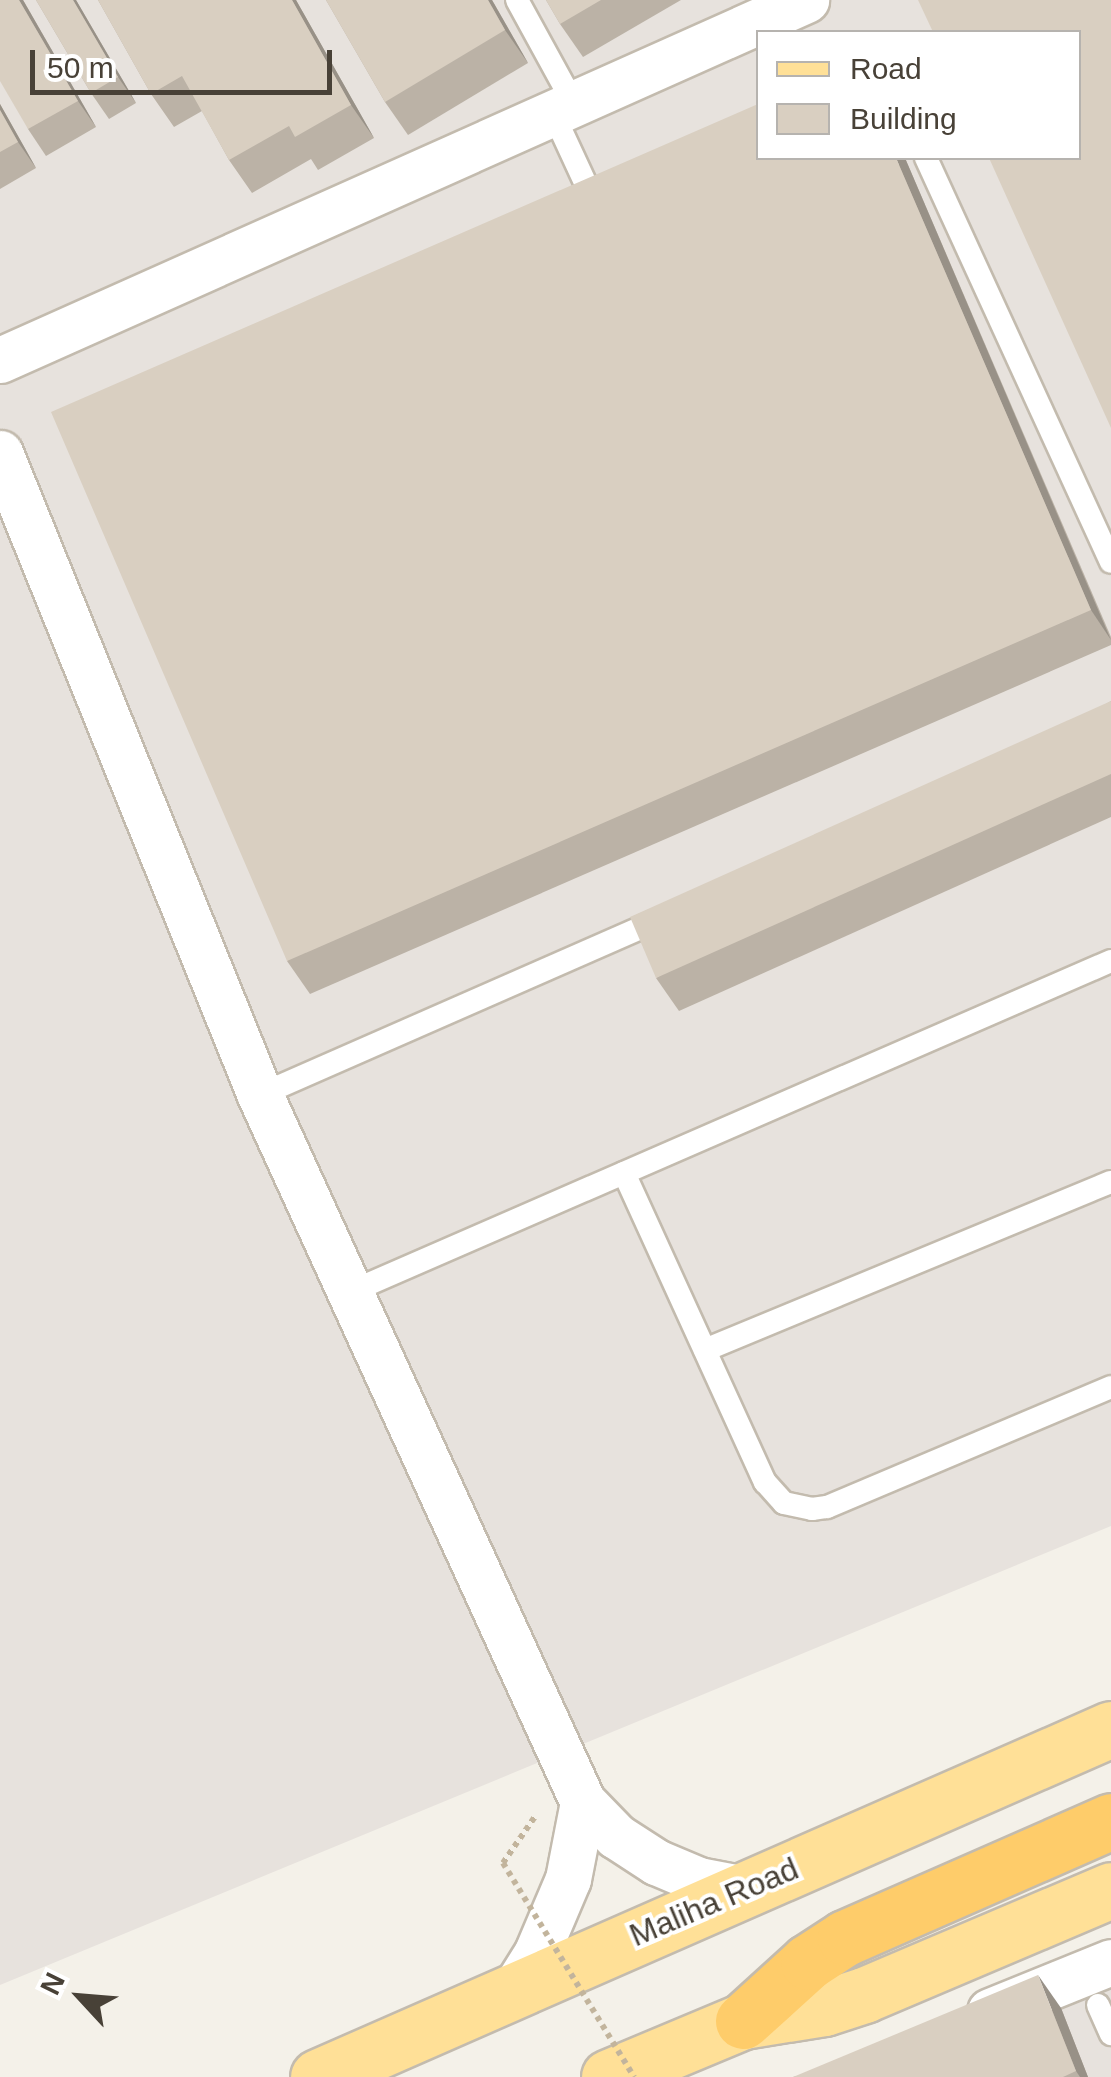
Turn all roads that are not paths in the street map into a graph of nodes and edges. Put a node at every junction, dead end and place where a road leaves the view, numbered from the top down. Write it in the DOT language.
graph roads {
  1 [pos="517,0"];
  2 [pos="806,0"];
  3 [pos="563,109"];
  4 [pos="927,160"];
  5 [pos="589,193"];
  6 [pos="0,360"];
  7 [pos="0,453"];
  8 [pos="1103,526"];
  9 [pos="1111,562"];
  10 [pos="690,906"];
  11 [pos="1111,961"];
  12 [pos="260,1095"];
  13 [pos="624,1173"];
  14 [pos="1111,1182"];
  15 [pos="348,1293"];
  16 [pos="705,1350"];
  17 [pos="1111,1387"];
  18 [pos="1111,1729"];
  19 [pos="582,1802"];
  20 [pos="1111,1821"];
  21 [pos="746,1889"];
  22 [pos="1111,1890"];
  23 [pos="1111,1962"];
  24 [pos="516,1986"];
  25 [pos="1098,2005"];
  26 [pos="743,2022"];
  27 [pos="955,2025"];
  28 [pos="1111,2034"];
  29 [pos="318,2077"];
  30 [pos="610,2077"];
  1 -- 3 [label="lane"];
  2 -- 3 [label="street"];
  3 -- 5 [label="lane"];
  3 -- 6 [label="street"];
  4 -- 8 [label="lane"];
  7 -- 12 [label="street"];
  8 -- 9 [label="lane"];
  10 -- 12 [label="lane"];
  11 -- 13 [label="lane"];
  12 -- 15 [label="street"];
  13 -- 15 [label="lane"];
  13 -- 16 [label="lane"];
  14 -- 16 [label="lane"];
  15 -- 19 [label="street"];
  16 -- 17 [label="lane"];
  18 -- 21 [label="main road, Maliha Road"];
  19 -- 21 [label="street"];
  19 -- 24 [label="street"];
  20 -- 26 [label="highway"];
  21 -- 24 [label="main road, Maliha Road"];
  22 -- 26 [label="main road"];
  23 -- 27 [label="street"];
  24 -- 29 [label="main road, Maliha Road"];
  25 -- 28 [label="lane"];
  26 -- 30 [label="main road"];
}
